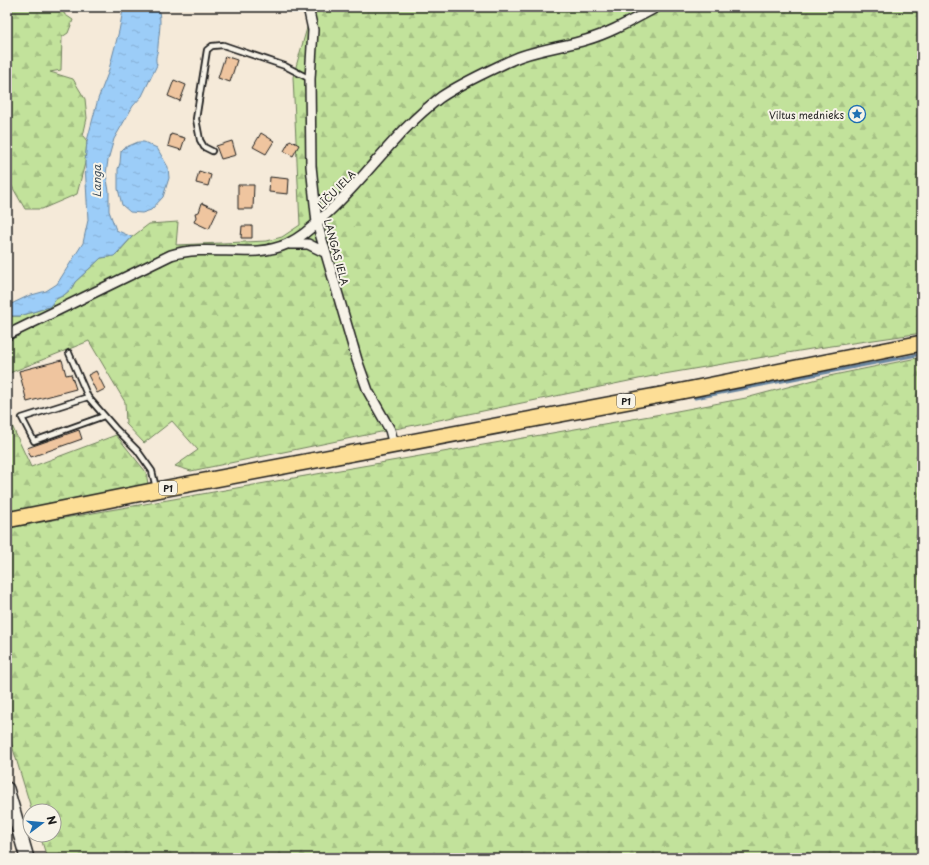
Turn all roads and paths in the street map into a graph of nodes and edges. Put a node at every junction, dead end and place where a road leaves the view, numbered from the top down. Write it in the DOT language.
graph roads {
  1 [pos="308,7"];
  2 [pos="657,7"];
  3 [pos="310,79"];
  4 [pos="212,151"];
  5 [pos="317,223"];
  6 [pos="286,244"];
  7 [pos="324,252"];
  8 [pos="7,335"];
  9 [pos="922,343"];
  10 [pos="69,353"];
  11 [pos="88,397"];
  12 [pos="104,416"];
  13 [pos="394,445"];
  14 [pos="157,490"];
  15 [pos="7,520"];
  16 [pos="7,789"];
  17 [pos="27,858"];
  1 -- 3 [label="street, LANGAS IELA"];
  2 -- 5 [label="street, LĪČU IELA"];
  3 -- 4 [label="lane"];
  3 -- 5 [label="street, LANGAS IELA"];
  5 -- 6 [label="street, LĪČU IELA"];
  5 -- 7 [label="street, LANGAS IELA"];
  6 -- 7 [label="street"];
  6 -- 8 [label="street, LĪČU IELA"];
  7 -- 13 [label="street, LANGAS IELA"];
  9 -- 13 [label="main road, P1"];
  10 -- 11 [label="lane"];
  11 -- 12 [label="lane"];
  11 -- 12 [label="lane"];
  12 -- 14 [label="lane"];
  13 -- 14 [label="main road, P1"];
  14 -- 15 [label="main road, P1"];
  16 -- 17 [label="main road"];
}
